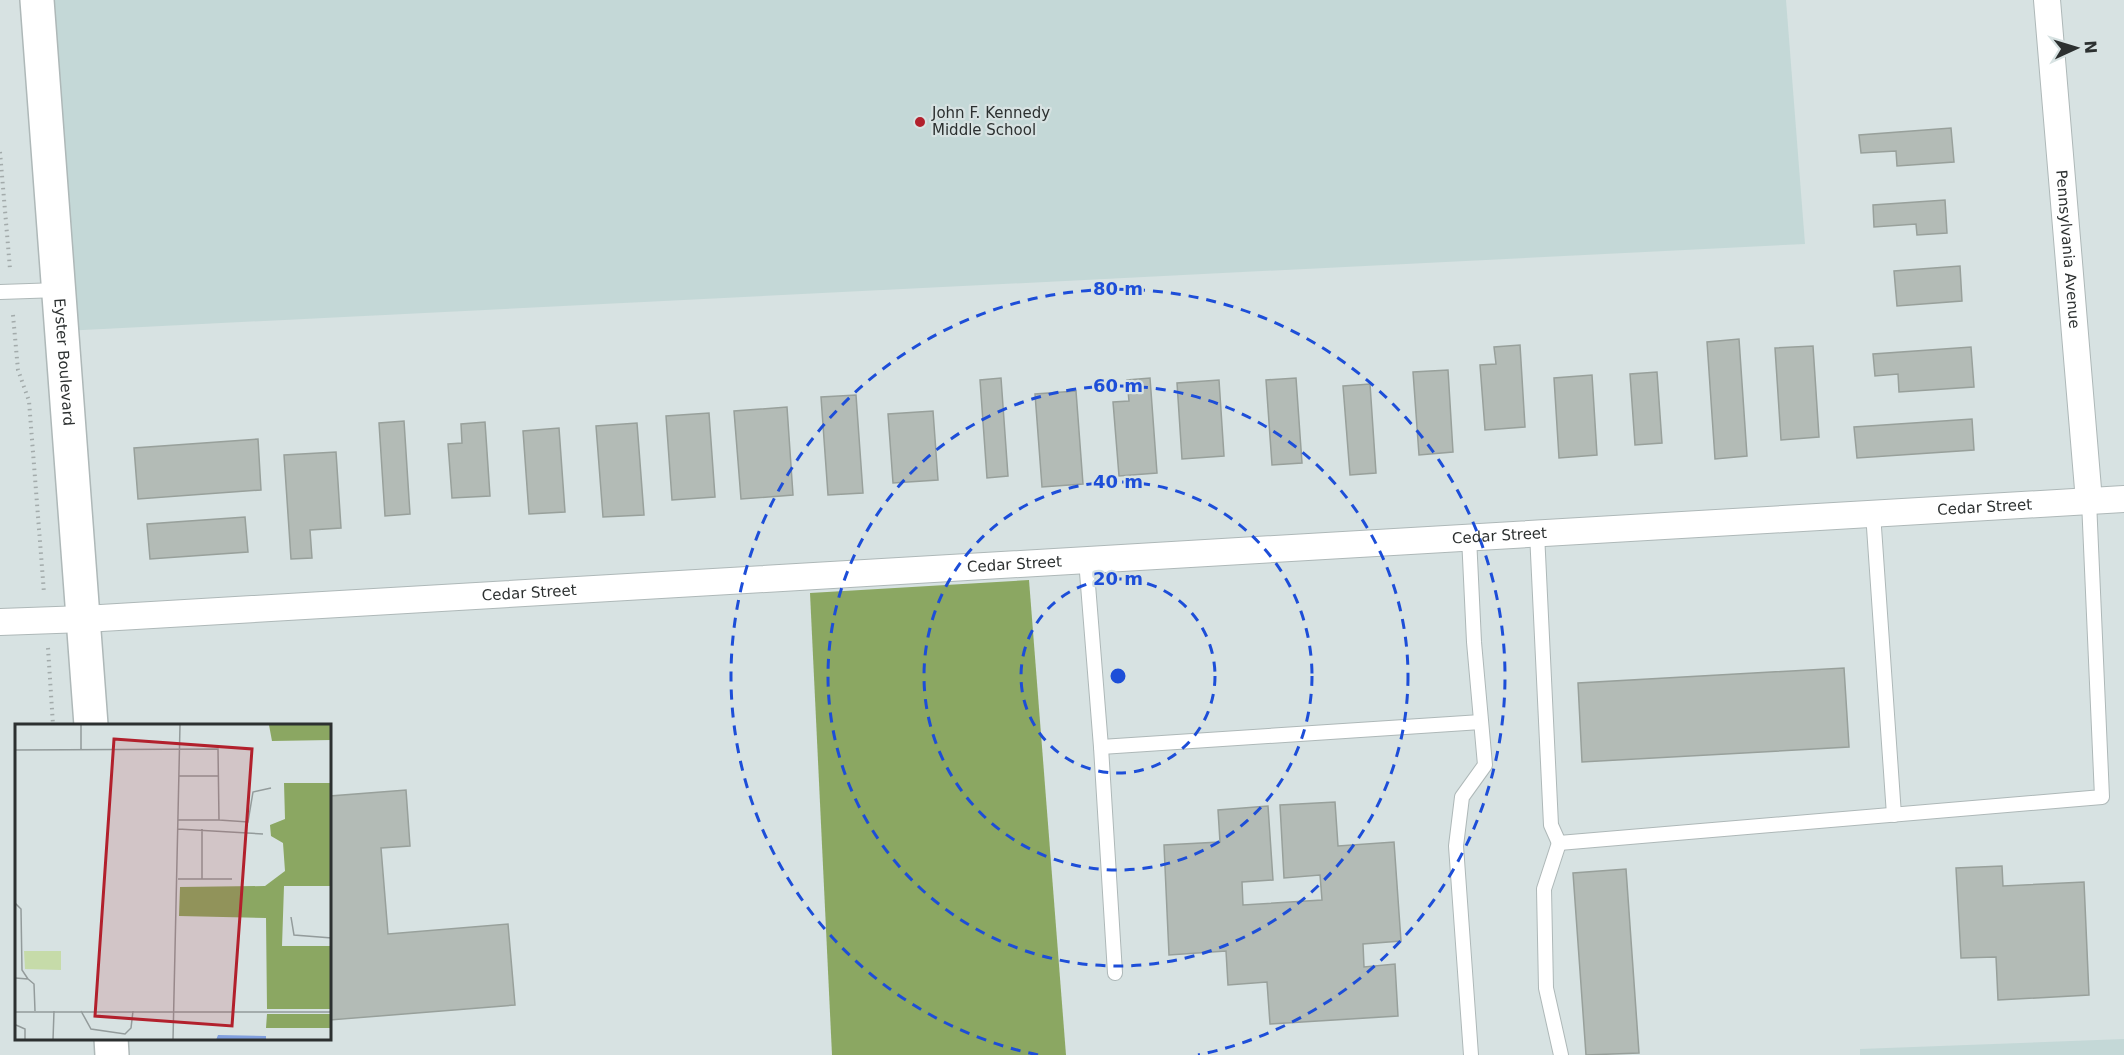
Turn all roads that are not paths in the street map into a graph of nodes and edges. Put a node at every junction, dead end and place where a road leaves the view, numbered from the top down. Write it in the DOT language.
graph roads {
  1 [pos="37,0"];
  2 [pos="2047,0"];
  3 [pos="59,290"];
  4 [pos="6,292"];
  5 [pos="2124,499"];
  6 [pos="2089,501"];
  7 [pos="1873,513"];
  8 [pos="1537,533"];
  9 [pos="1469,537"];
  10 [pos="1086,560"];
  11 [pos="84,619"];
  12 [pos="0,622"];
  13 [pos="1481,722"];
  14 [pos="91,724"];
  15 [pos="1101,747"];
  16 [pos="1894,815"];
  17 [pos="1559,843"];
  18 [pos="1115,973"];
  19 [pos="111,1040"];
  20 [pos="112,1055"];
  21 [pos="1471,1055"];
  22 [pos="1561,1055"];
  1 -- 3 [label="street, Eyster Boulevard"];
  2 -- 6 [label="street, Pennsylvania Avenue"];
  3 -- 4 [label="lane"];
  3 -- 11 [label="street, Eyster Boulevard"];
  5 -- 6 [label="street, Cedar Street"];
  6 -- 7 [label="street, Cedar Street"];
  6 -- 16 [label="lane"];
  7 -- 8 [label="street, Cedar Street"];
  7 -- 16 [label="lane"];
  8 -- 9 [label="street, Cedar Street"];
  8 -- 17 [label="lane"];
  9 -- 10 [label="street, Cedar Street"];
  9 -- 13 [label="lane"];
  10 -- 11 [label="street, Cedar Street"];
  10 -- 15 [label="lane"];
  11 -- 12 [label="street, Cedar Street"];
  11 -- 14 [label="street, Eyster Boulevard"];
  13 -- 15 [label="lane"];
  13 -- 21 [label="lane"];
  15 -- 18 [label="lane"];
  16 -- 17 [label="lane"];
  17 -- 22 [label="lane"];
  19 -- 20 [label="street"];
}
